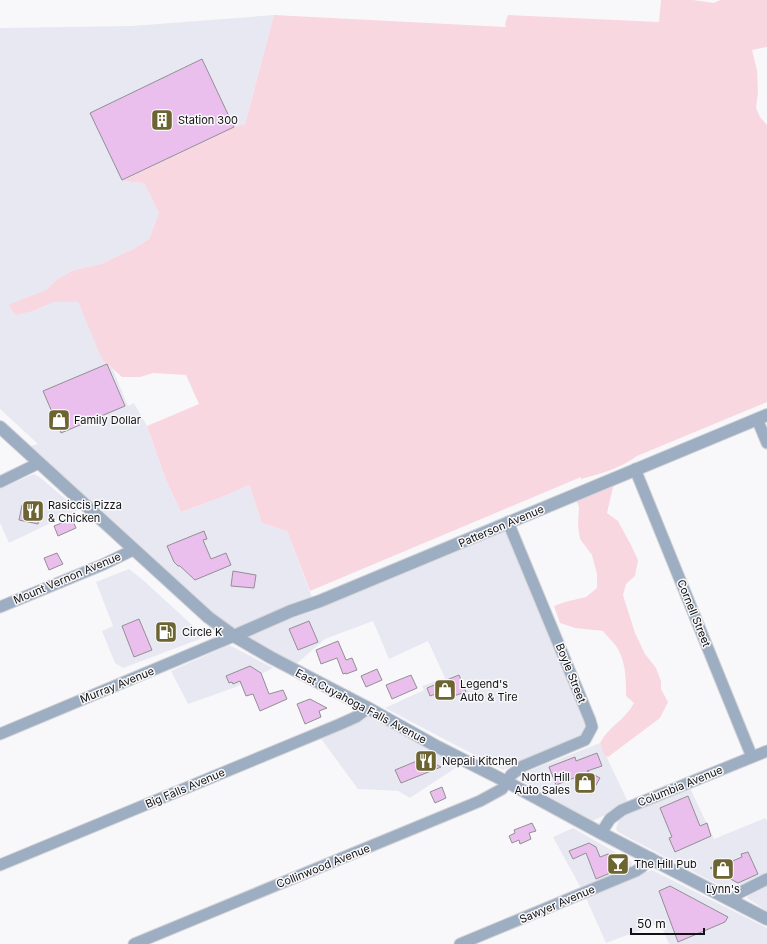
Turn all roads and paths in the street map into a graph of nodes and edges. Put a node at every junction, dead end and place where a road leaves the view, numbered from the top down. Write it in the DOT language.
graph roads {
  1 [pos="762,417"];
  2 [pos="0,427"];
  3 [pos="767,443"];
  4 [pos="39,463"];
  5 [pos="634,470"];
  6 [pos="0,482"];
  7 [pos="508,522"];
  8 [pos="133,550"];
  9 [pos="0,607"];
  10 [pos="234,636"];
  11 [pos="368,708"];
  12 [pos="0,734"];
  13 [pos="767,751"];
  14 [pos="752,757"];
  15 [pos="507,782"];
  16 [pos="601,833"];
  17 [pos="651,858"];
  18 [pos="0,865"];
  19 [pos="767,879"];
  20 [pos="733,901"];
  21 [pos="767,919"];
  22 [pos="134,944"];
  23 [pos="460,944"];
  1 -- 3 [label="street"];
  1 -- 5 [label="street, Patterson Avenue"];
  2 -- 4 [label="street, East Cuyahoga Falls Avenue"];
  4 -- 6 [label="street"];
  4 -- 8 [label="street, East Cuyahoga Falls Avenue"];
  5 -- 7 [label="street, Patterson Avenue"];
  5 -- 14 [label="street, Cornell Street"];
  7 -- 10 [label="street, Patterson Avenue"];
  7 -- 15 [label="street, Boyle Street"];
  8 -- 9 [label="street, Mount Vernon Avenue"];
  8 -- 10 [label="street, East Cuyahoga Falls Avenue"];
  10 -- 11 [label="street, East Cuyahoga Falls Avenue"];
  10 -- 12 [label="street, Murray Avenue"];
  11 -- 15 [label="street, East Cuyahoga Falls Avenue"];
  11 -- 18 [label="street, Big Falls Avenue"];
  13 -- 14 [label="street, Columbia Avenue"];
  14 -- 16 [label="street, Columbia Avenue"];
  15 -- 16 [label="street, East Cuyahoga Falls Avenue"];
  15 -- 22 [label="street, Collinwood Avenue"];
  16 -- 17 [label="street, East Cuyahoga Falls Avenue"];
  17 -- 20 [label="street, East Cuyahoga Falls Avenue"];
  17 -- 23 [label="street, Sawyer Avenue"];
  19 -- 20 [label="street"];
  20 -- 21 [label="street, East Cuyahoga Falls Avenue"];
}
